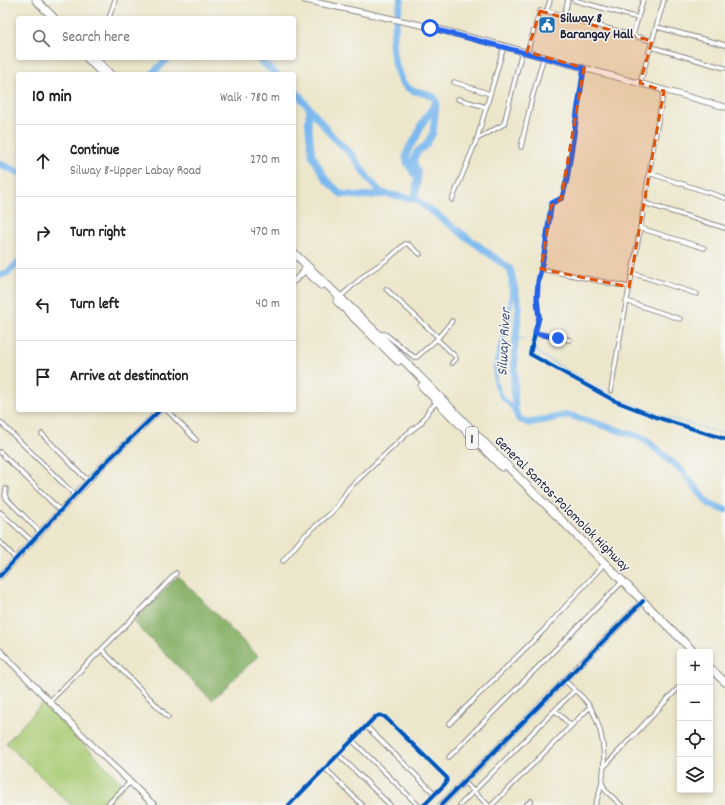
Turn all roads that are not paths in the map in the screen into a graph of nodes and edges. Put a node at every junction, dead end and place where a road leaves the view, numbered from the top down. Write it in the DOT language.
graph roads {
  1 [pos="30,0"];
  2 [pos="36,0"];
  3 [pos="115,0"];
  4 [pos="307,0"];
  5 [pos="550,0"];
  6 [pos="568,0"];
  7 [pos="574,0"];
  8 [pos="643,0"];
  9 [pos="664,0"];
  10 [pos="547,11"];
  11 [pos="46,16"];
  12 [pos="52,16"];
  13 [pos="110,16"];
  14 [pos="564,16"];
  15 [pos="638,18"];
  16 [pos="657,27"];
  17 [pos="633,35"];
  18 [pos="652,41"];
  19 [pos="725,45"];
  20 [pos="504,46"];
  21 [pos="651,47"];
  22 [pos="524,52"];
  23 [pos="544,56"];
  24 [pos="89,60"];
  25 [pos="96,60"];
  26 [pos="584,68"];
  27 [pos="725,68"];
  28 [pos="101,72"];
  29 [pos="108,72"];
  30 [pos="454,82"];
  31 [pos="640,83"];
  32 [pos="664,91"];
  33 [pos="490,94"];
  34 [pos="458,99"];
  35 [pos="486,107"];
  36 [pos="725,107"];
  37 [pos="477,139"];
  38 [pos="521,147"];
  39 [pos="649,174"];
  40 [pos="725,198"];
  41 [pos="452,200"];
  42 [pos="644,203"];
  43 [pos="640,228"];
  44 [pos="725,228"];
  45 [pos="704,248"];
  46 [pos="420,254"];
  47 [pos="296,255"];
  48 [pos="296,260"];
  49 [pos="308,268"];
  50 [pos="541,270"];
  51 [pos="632,273"];
  52 [pos="296,279"];
  53 [pos="629,287"];
  54 [pos="386,289"];
  55 [pos="697,294"];
  56 [pos="340,297"];
  57 [pos="626,301"];
  58 [pos="680,319"];
  59 [pos="452,321"];
  60 [pos="535,333"];
  61 [pos="378,334"];
  62 [pos="437,338"];
  63 [pos="570,340"];
  64 [pos="452,364"];
  65 [pos="611,391"];
  66 [pos="437,402"];
  67 [pos="158,412"];
  68 [pos="169,412"];
  69 [pos="0,422"];
  70 [pos="42,434"];
  71 [pos="725,439"];
  72 [pos="196,440"];
  73 [pos="0,452"];
  74 [pos="88,481"];
  75 [pos="6,489"];
  76 [pos="75,495"];
  77 [pos="60,510"];
  78 [pos="0,512"];
  79 [pos="40,532"];
  80 [pos="32,541"];
  81 [pos="0,542"];
  82 [pos="16,558"];
  83 [pos="282,561"];
  84 [pos="604,565"];
  85 [pos="176,573"];
  86 [pos="1,574"];
  87 [pos="622,583"];
  88 [pos="642,603"];
  89 [pos="685,649"];
  90 [pos="691,649"];
  91 [pos="102,650"];
  92 [pos="0,651"];
  93 [pos="713,671"];
  94 [pos="713,677"];
  95 [pos="565,681"];
  96 [pos="725,682"];
  97 [pos="725,688"];
  98 [pos="677,689"];
  99 [pos="575,690"];
  100 [pos="50,702"];
  101 [pos="590,707"];
  102 [pos="554,710"];
  103 [pos="168,717"];
  104 [pos="449,724"];
  105 [pos="366,726"];
  106 [pos="571,726"];
  107 [pos="352,740"];
  108 [pos="338,754"];
  109 [pos="449,757"];
  110 [pos="604,767"];
  111 [pos="325,768"];
  112 [pos="464,782"];
  113 [pos="602,782"];
  114 [pos="129,783"];
  115 [pos="474,791"];
  116 [pos="435,794"];
  117 [pos="530,801"];
  118 [pos="360,804"];
  119 [pos="106,805"];
  120 [pos="154,805"];
  121 [pos="289,805"];
  122 [pos="390,805"];
  123 [pos="418,805"];
  124 [pos="424,805"];
  125 [pos="441,805"];
  126 [pos="460,805"];
  127 [pos="488,805"];
  128 [pos="492,805"];
  129 [pos="526,805"];
  130 [pos="595,805"];
  131 [pos="621,805"];
  1 -- 11 [label="highway"];
  2 -- 12 [label="highway"];
  3 -- 13 [label="street"];
  4 -- 20 [label="street"];
  5 -- 10 [label="street"];
  6 -- 14 [label="street"];
  7 -- 15 [label="street"];
  8 -- 15 [label="street"];
  9 -- 16 [label="street"];
  10 -- 14 [label="street"];
  10 -- 22 [label="street"];
  14 -- 17 [label="street"];
  15 -- 17 [label="street"];
  16 -- 18 [label="street"];
  16 -- 19 [label="street"];
  17 -- 18 [label="street"];
  18 -- 21 [label="street"];
  20 -- 22 [label="street"];
  20 -- 33 [label="street"];
  21 -- 27 [label="street"];
  21 -- 31 [label="street"];
  22 -- 23 [label="street"];
  22 -- 37 [label="street"];
  23 -- 26 [label="street"];
  23 -- 38 [label="street"];
  24 -- 28 [label="highway"];
  25 -- 29 [label="highway"];
  26 -- 31 [label="street"];
  26 -- 50 [label="street"];
  30 -- 33 [label="street"];
  31 -- 32 [label="street"];
  32 -- 36 [label="street"];
  32 -- 39 [label="street"];
  33 -- 35 [label="street"];
  34 -- 35 [label="street"];
  35 -- 37 [label="street"];
  37 -- 41 [label="street"];
  39 -- 40 [label="street"];
  39 -- 42 [label="street"];
  42 -- 43 [label="street"];
  42 -- 44 [label="street"];
  43 -- 45 [label="street"];
  43 -- 51 [label="street"];
  46 -- 56 [label="street"];
  47 -- 49 [label="highway, General Santos-Polomolok Highway / 1"];
  48 -- 49 [label="highway, 1"];
  49 -- 52 [label="street"];
  49 -- 56 [label="highway, General Santos-Polomolok Highway / 1"];
  49 -- 66 [label="highway, 1"];
  50 -- 53 [label="street"];
  50 -- 60 [label="street"];
  51 -- 53 [label="street"];
  51 -- 55 [label="street"];
  53 -- 57 [label="street"];
  54 -- 62 [label="street"];
  56 -- 61 [label="highway, General Santos-Polomolok Highway / 1"];
  57 -- 58 [label="street"];
  57 -- 65 [label="street"];
  59 -- 62 [label="street"];
  60 -- 63 [label="street"];
  60 -- 71 [label="street"];
  61 -- 62 [label="street"];
  61 -- 84 [label="highway, General Santos-Polomolok Highway / 1"];
  62 -- 64 [label="street"];
  66 -- 83 [label="street"];
  66 -- 84 [label="highway, 1"];
  67 -- 74 [label="street"];
  68 -- 72 [label="street"];
  69 -- 76 [label="street"];
  70 -- 74 [label="street"];
  73 -- 77 [label="street"];
  74 -- 76 [label="street"];
  75 -- 79 [label="street"];
  76 -- 77 [label="street"];
  77 -- 79 [label="street"];
  78 -- 80 [label="street"];
  79 -- 80 [label="street"];
  80 -- 82 [label="street"];
  81 -- 82 [label="street"];
  82 -- 86 [label="street"];
  84 -- 87 [label="highway, 1"];
  84 -- 104 [label="street"];
  85 -- 91 [label="street"];
  87 -- 88 [label="highway, 1"];
  87 -- 109 [label="street"];
  88 -- 89 [label="highway, 1"];
  88 -- 90 [label="highway, 1"];
  88 -- 95 [label="street"];
  91 -- 100 [label="street"];
  91 -- 103 [label="street"];
  92 -- 100 [label="street"];
  93 -- 96 [label="highway"];
  94 -- 97 [label="highway"];
  95 -- 99 [label="street"];
  95 -- 112 [label="street"];
  98 -- 110 [label="street"];
  99 -- 101 [label="street"];
  99 -- 102 [label="street"];
  100 -- 114 [label="street"];
  101 -- 106 [label="street"];
  101 -- 110 [label="street"];
  102 -- 106 [label="street"];
  102 -- 115 [label="street"];
  105 -- 107 [label="street"];
  105 -- 116 [label="street"];
  105 -- 116 [label="street"];
  106 -- 128 [label="street"];
  107 -- 108 [label="street"];
  107 -- 123 [label="street"];
  108 -- 111 [label="street"];
  108 -- 122 [label="street"];
  110 -- 113 [label="street"];
  111 -- 118 [label="street"];
  111 -- 121 [label="street"];
  112 -- 115 [label="street"];
  112 -- 125 [label="street"];
  113 -- 130 [label="street"];
  113 -- 131 [label="street"];
  114 -- 119 [label="street"];
  114 -- 120 [label="street"];
  115 -- 126 [label="street"];
  115 -- 127 [label="street"];
  116 -- 124 [label="street"];
  117 -- 129 [label="street"];
}
